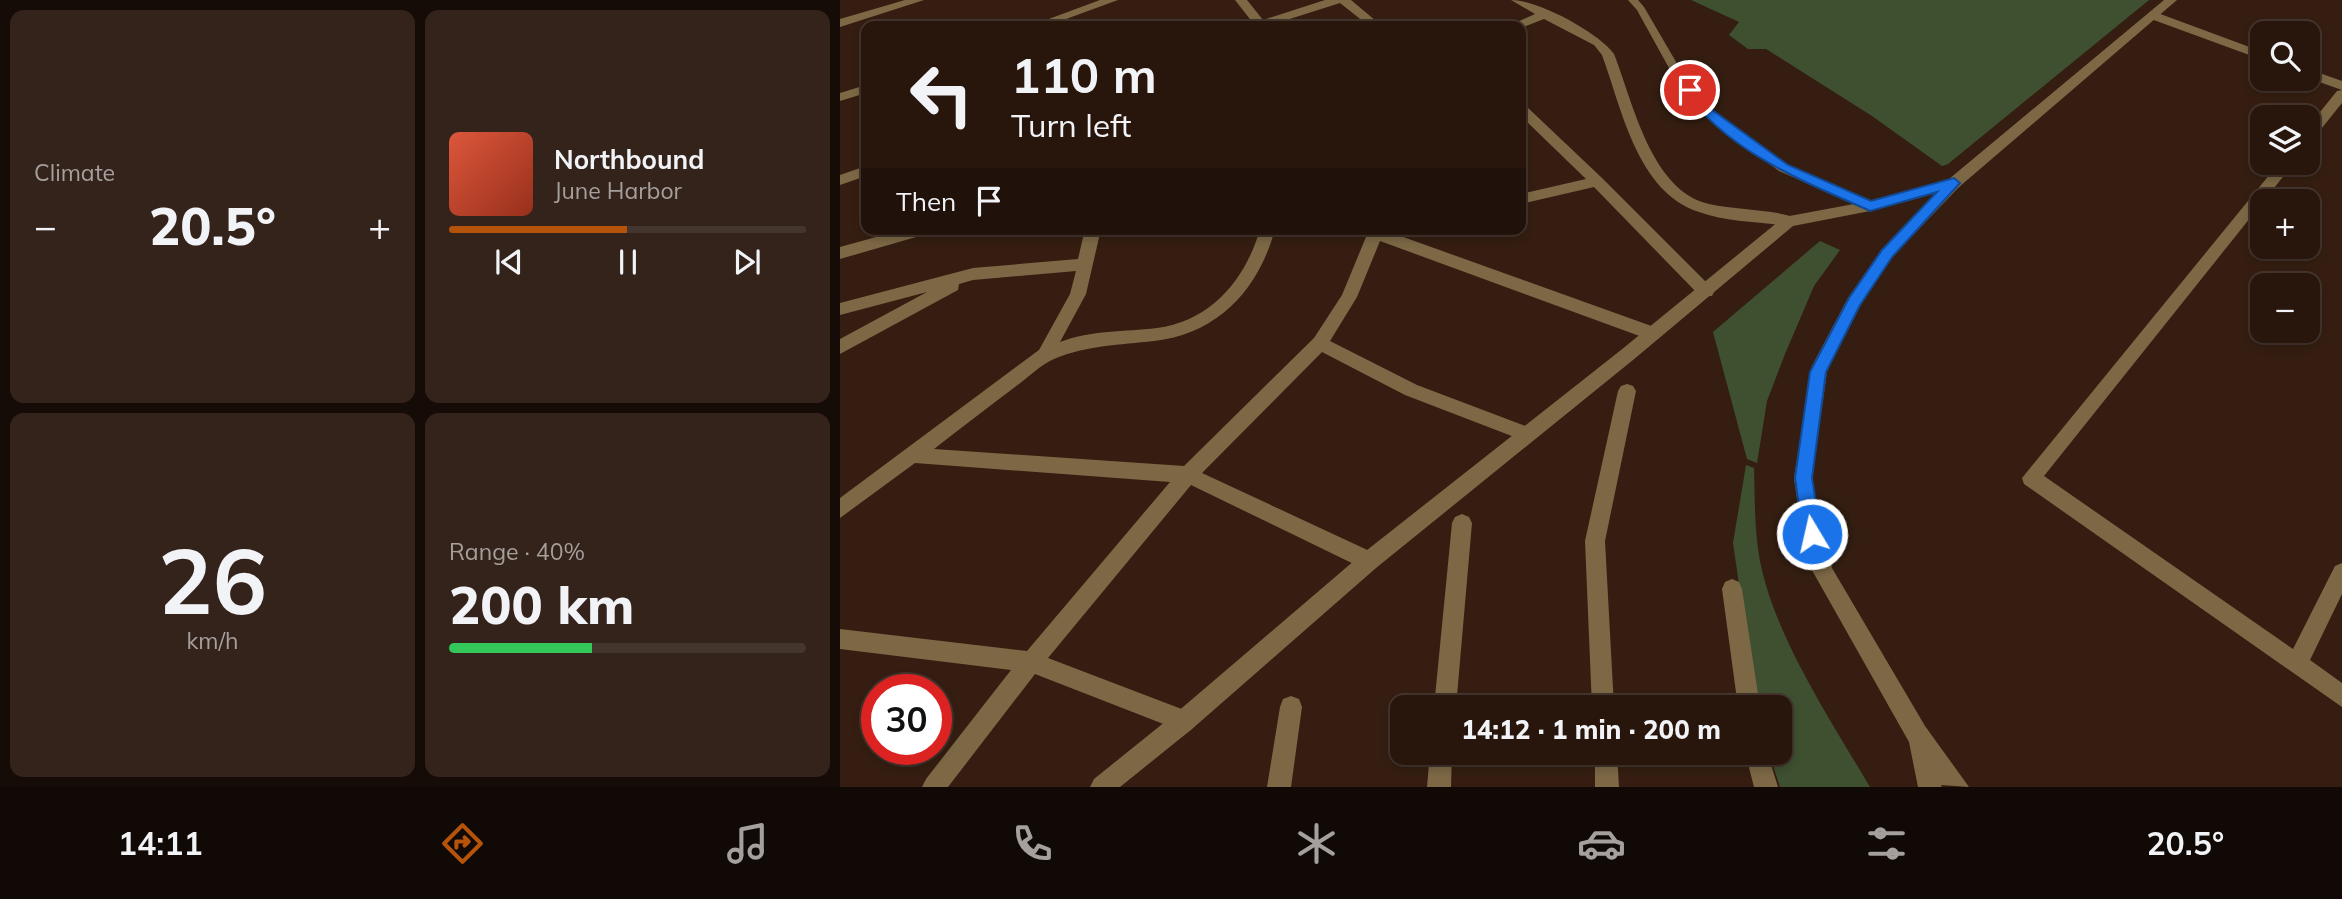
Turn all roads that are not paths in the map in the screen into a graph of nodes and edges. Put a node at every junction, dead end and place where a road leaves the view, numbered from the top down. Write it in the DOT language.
graph roads {
  1 [pos="918,0"];
  2 [pos="1112,0"];
  3 [pos="1241,0"];
  4 [pos="1337,0"];
  5 [pos="1344,0"];
  6 [pos="1517,0"];
  7 [pos="1633,0"];
  8 [pos="2171,0"];
  9 [pos="1078,4"];
  10 [pos="883,6"];
  11 [pos="1544,15"];
  12 [pos="2155,16"];
  13 [pos="1046,21"];
  14 [pos="1087,21"];
  15 [pos="1256,21"];
  16 [pos="1275,21"];
  17 [pos="1370,21"];
  18 [pos="1526,22"];
  19 [pos="840,23"];
  20 [pos="2250,51"];
  21 [pos="2320,78"];
  22 [pos="2342,86"];
  23 [pos="861,91"];
  24 [pos="2342,94"];
  25 [pos="840,97"];
  26 [pos="1526,114"];
  27 [pos="2320,121"];
  28 [pos="861,173"];
  29 [pos="2277,175"];
  30 [pos="840,180"];
  31 [pos="1597,181"];
  32 [pos="1954,183"];
  33 [pos="1526,198"];
  34 [pos="1870,206"];
  35 [pos="1789,221"];
  36 [pos="904,235"];
  37 [pos="1092,235"];
  38 [pos="1267,235"];
  39 [pos="1369,235"];
  40 [pos="1381,235"];
  41 [pos="840,253"];
  42 [pos="1086,264"];
  43 [pos="973,274"];
  44 [pos="1706,292"];
  45 [pos="840,309"];
  46 [pos="1651,333"];
  47 [pos="1320,343"];
  48 [pos="840,347"];
  49 [pos="1045,355"];
  50 [pos="1627,391"];
  51 [pos="1527,434"];
  52 [pos="912,455"];
  53 [pos="1188,475"];
  54 [pos="840,509"];
  55 [pos="1462,523"];
  56 [pos="1369,561"];
  57 [pos="2342,573"];
  58 [pos="1732,589"];
  59 [pos="840,639"];
  60 [pos="1031,662"];
  61 [pos="2297,663"];
  62 [pos="1447,695"];
  63 [pos="1603,695"];
  64 [pos="1747,695"];
  65 [pos="2342,696"];
  66 [pos="1291,707"];
  67 [pos="1184,721"];
  68 [pos="1917,734"];
  69 [pos="1440,765"];
  70 [pos="1607,765"];
  71 [pos="1760,765"];
  72 [pos="934,787"];
  73 [pos="1102,787"];
  74 [pos="1279,787"];
  75 [pos="1438,787"];
  76 [pos="1608,787"];
  77 [pos="1766,787"];
  78 [pos="1930,787"];
  79 [pos="1957,787"];
  1 -- 10 [label="street"];
  2 -- 9 [label="street"];
  3 -- 15 [label="street"];
  4 -- 16 [label="street"];
  5 -- 17 [label="street"];
  6 -- 11 [label="street"];
  7 -- 34 [label="lane"];
  8 -- 12 [label="street"];
  9 -- 13 [label="street"];
  9 -- 14 [label="street"];
  10 -- 19 [label="street"];
  11 -- 18 [label="street"];
  11 -- 35 [label="street"];
  12 -- 20 [label="street"];
  12 -- 32 [label="street"];
  21 -- 22 [label="street"];
  23 -- 25 [label="street"];
  24 -- 27 [label="street"];
  26 -- 31 [label="street"];
  28 -- 30 [label="street"];
  29 -- 61 [label="street"];
  31 -- 33 [label="street"];
  31 -- 44 [label="street"];
  32 -- 34 [label="street"];
  32 -- 68 [label="street"];
  34 -- 35 [label="street"];
  35 -- 44 [label="street"];
  36 -- 41 [label="street"];
  37 -- 42 [label="street"];
  38 -- 49 [label="street"];
  39 -- 47 [label="street"];
  40 -- 46 [label="street"];
  42 -- 43 [label="street"];
  42 -- 49 [label="street"];
  43 -- 45 [label="street"];
  43 -- 48 [label="street"];
  44 -- 46 [label="street"];
  46 -- 51 [label="street"];
  47 -- 51 [label="street"];
  47 -- 53 [label="street"];
  49 -- 52 [label="street"];
  50 -- 63 [label="street"];
  51 -- 56 [label="street"];
  52 -- 53 [label="street"];
  52 -- 54 [label="street"];
  53 -- 56 [label="street"];
  53 -- 60 [label="street"];
  55 -- 62 [label="street"];
  56 -- 67 [label="street"];
  57 -- 61 [label="street"];
  58 -- 64 [label="street"];
  59 -- 60 [label="street"];
  60 -- 67 [label="street"];
  60 -- 72 [label="street"];
  61 -- 65 [label="street"];
  66 -- 74 [label="street"];
  67 -- 73 [label="street"];
  68 -- 78 [label="street"];
  68 -- 79 [label="street"];
  69 -- 75 [label="street"];
  70 -- 76 [label="street"];
  71 -- 77 [label="street"];
}
